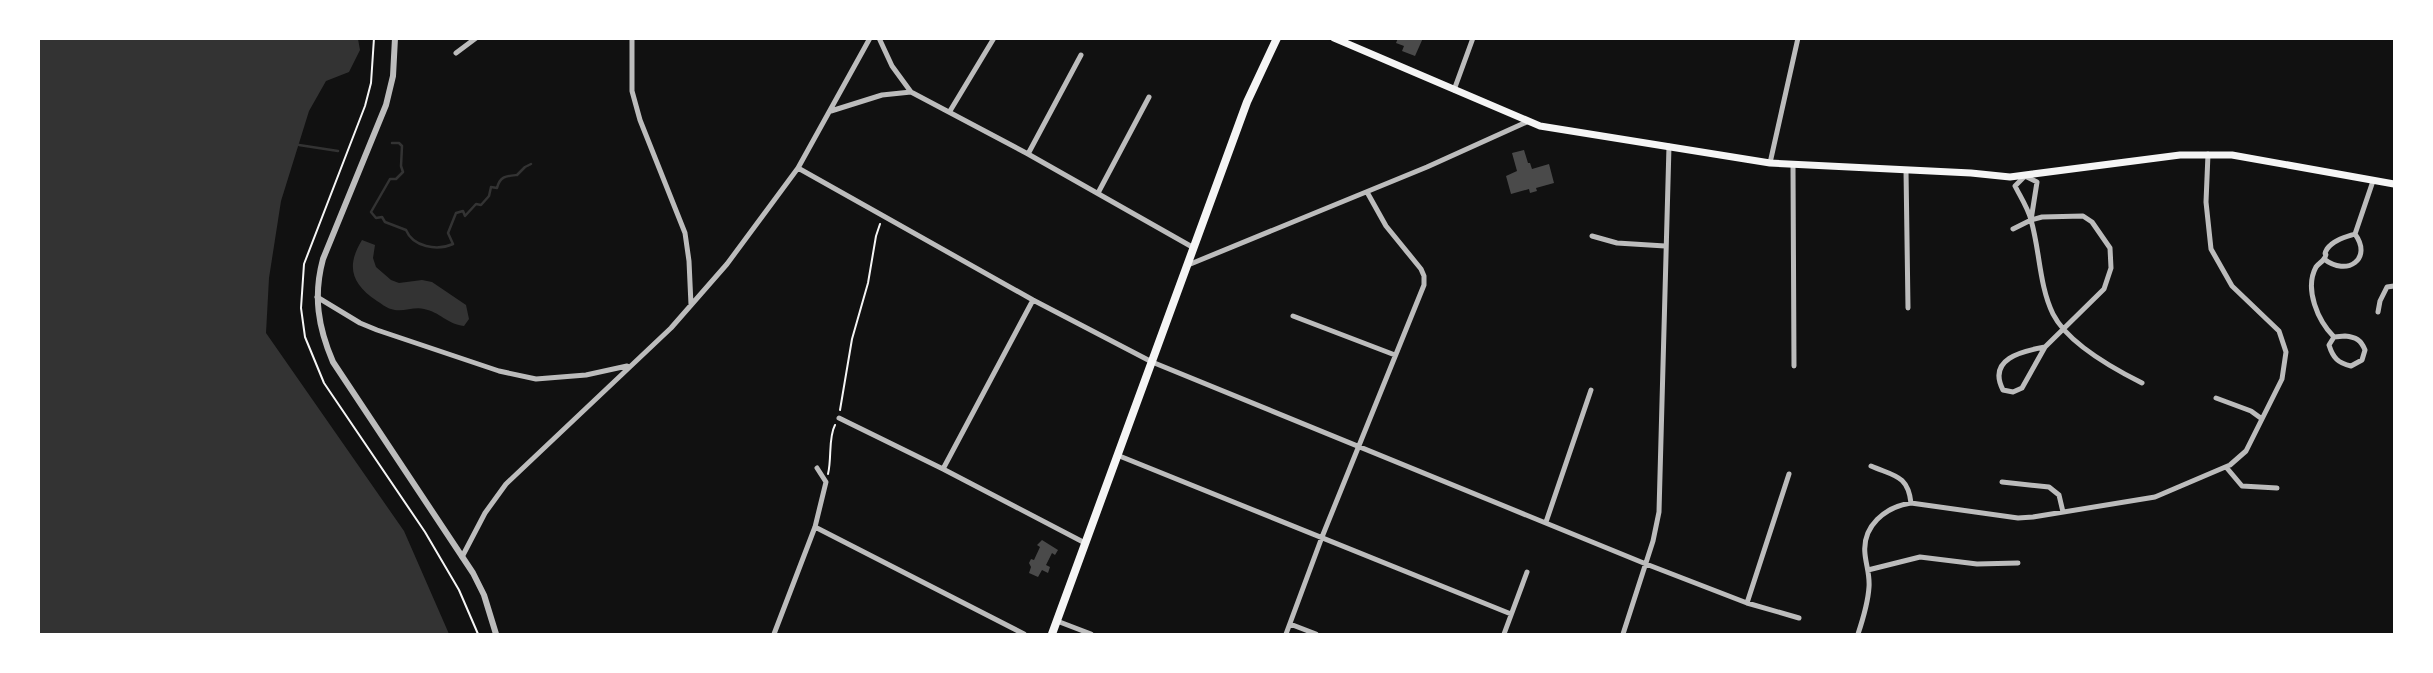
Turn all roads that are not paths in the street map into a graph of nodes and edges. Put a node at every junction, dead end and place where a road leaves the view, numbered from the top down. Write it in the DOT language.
graph roads {
  1 [pos="476,38"];
  2 [pos="632,38"];
  3 [pos="870,38"];
  4 [pos="879,38"];
  5 [pos="994,38"];
  6 [pos="1277,38"];
  7 [pos="1334,38"];
  8 [pos="1473,38"];
  9 [pos="1798,38"];
  10 [pos="394,40"];
  11 [pos="456,53"];
  12 [pos="1081,55"];
  13 [pos="1454,90"];
  14 [pos="911,92"];
  15 [pos="1149,97"];
  16 [pos="831,111"];
  17 [pos="950,111"];
  18 [pos="1529,121"];
  19 [pos="1669,146"];
  20 [pos="1028,154"];
  21 [pos="2208,154"];
  22 [pos="1770,163"];
  23 [pos="1793,165"];
  24 [pos="798,168"];
  25 [pos="1906,170"];
  26 [pos="2025,176"];
  27 [pos="2373,181"];
  28 [pos="2395,184"];
  29 [pos="1367,192"];
  30 [pos="1098,193"];
  31 [pos="2031,219"];
  32 [pos="2013,229"];
  33 [pos="2356,234"];
  34 [pos="1592,236"];
  35 [pos="1665,246"];
  36 [pos="1194,248"];
  37 [pos="2324,258"];
  38 [pos="1188,265"];
  39 [pos="2395,286"];
  40 [pos="317,297"];
  41 [pos="1033,300"];
  42 [pos="691,306"];
  43 [pos="1908,308"];
  44 [pos="2378,312"];
  45 [pos="1293,316"];
  46 [pos="2063,328"];
  47 [pos="2334,337"];
  48 [pos="2045,347"];
  49 [pos="1395,355"];
  50 [pos="1152,362"];
  51 [pos="631,365"];
  52 [pos="1794,366"];
  53 [pos="2142,383"];
  54 [pos="1591,390"];
  55 [pos="2216,398"];
  56 [pos="839,418"];
  57 [pos="2262,419"];
  58 [pos="1359,446"];
  59 [pos="1117,455"];
  60 [pos="1871,466"];
  61 [pos="2226,467"];
  62 [pos="817,468"];
  63 [pos="943,469"];
  64 [pos="1789,474"];
  65 [pos="2002,482"];
  66 [pos="2277,488"];
  67 [pos="1911,503"];
  68 [pos="2063,512"];
  69 [pos="1546,522"];
  70 [pos="815,527"];
  71 [pos="1322,537"];
  72 [pos="1085,543"];
  73 [pos="462,557"];
  74 [pos="2018,563"];
  75 [pos="1646,564"];
  76 [pos="1868,570"];
  77 [pos="1527,572"];
  78 [pos="1747,603"];
  79 [pos="1511,614"];
  80 [pos="1799,618"];
  81 [pos="1057,621"];
  82 [pos="1290,624"];
  83 [pos="496,635"];
  84 [pos="774,635"];
  85 [pos="1024,635"];
  86 [pos="1052,635"];
  87 [pos="1091,635"];
  88 [pos="1286,635"];
  89 [pos="1316,635"];
  90 [pos="1504,635"];
  91 [pos="1623,635"];
  92 [pos="1858,635"];
  1 -- 11 [label="street"];
  2 -- 42 [label="street"];
  3 -- 16 [label="street"];
  4 -- 14 [label="street"];
  5 -- 17 [label="street"];
  6 -- 36 [label="main road"];
  7 -- 13 [label="main road"];
  8 -- 13 [label="street"];
  9 -- 22 [label="street"];
  10 -- 40 [label="street"];
  12 -- 20 [label="street"];
  13 -- 18 [label="main road"];
  14 -- 16 [label="street"];
  14 -- 17 [label="street"];
  15 -- 30 [label="street"];
  16 -- 24 [label="street"];
  17 -- 20 [label="street"];
  18 -- 19 [label="main road"];
  18 -- 29 [label="street"];
  19 -- 22 [label="main road"];
  19 -- 35 [label="street"];
  20 -- 30 [label="street"];
  21 -- 26 [label="main road"];
  21 -- 27 [label="main road"];
  21 -- 57 [label="street"];
  22 -- 23 [label="main road"];
  23 -- 25 [label="main road"];
  23 -- 52 [label="street"];
  24 -- 41 [label="street"];
  24 -- 42 [label="street"];
  25 -- 26 [label="main road"];
  25 -- 43 [label="street"];
  26 -- 31 [label="street"];
  26 -- 31 [label="street"];
  27 -- 28 [label="main road"];
  27 -- 33 [label="street"];
  29 -- 38 [label="street"];
  29 -- 49 [label="street"];
  30 -- 36 [label="street"];
  31 -- 32 [label="street"];
  31 -- 46 [label="street"];
  31 -- 46 [label="street"];
  33 -- 37 [label="street"];
  33 -- 37 [label="street"];
  34 -- 35 [label="street"];
  35 -- 75 [label="street"];
  36 -- 38 [label="main road"];
  37 -- 47 [label="street"];
  38 -- 50 [label="main road"];
  39 -- 44 [label="street"];
  40 -- 51 [label="street"];
  40 -- 73 [label="street"];
  41 -- 50 [label="street"];
  41 -- 63 [label="street"];
  42 -- 51 [label="street"];
  45 -- 49 [label="street"];
  46 -- 48 [label="street"];
  46 -- 53 [label="street"];
  47 -- 47 [label="street"];
  48 -- 48 [label="street"];
  49 -- 58 [label="street"];
  50 -- 58 [label="street"];
  50 -- 59 [label="main road"];
  51 -- 73 [label="street"];
  54 -- 69 [label="street"];
  55 -- 57 [label="street"];
  56 -- 63 [label="street"];
  57 -- 61 [label="street"];
  58 -- 69 [label="street"];
  58 -- 71 [label="street"];
  59 -- 71 [label="street"];
  59 -- 72 [label="main road"];
  60 -- 67 [label="street"];
  61 -- 66 [label="street"];
  61 -- 68 [label="street"];
  62 -- 70 [label="street"];
  63 -- 72 [label="street"];
  64 -- 78 [label="street"];
  65 -- 68 [label="street"];
  67 -- 68 [label="street"];
  67 -- 76 [label="street"];
  69 -- 75 [label="street"];
  70 -- 84 [label="street"];
  70 -- 85 [label="street"];
  71 -- 79 [label="street"];
  71 -- 82 [label="street"];
  72 -- 81 [label="main road"];
  73 -- 83 [label="street"];
  74 -- 76 [label="street"];
  75 -- 78 [label="street"];
  75 -- 91 [label="street"];
  76 -- 92 [label="street"];
  77 -- 79 [label="street"];
  78 -- 80 [label="street"];
  79 -- 90 [label="street"];
  81 -- 86 [label="main road"];
  81 -- 87 [label="street"];
  82 -- 88 [label="street"];
  82 -- 89 [label="street"];
}
